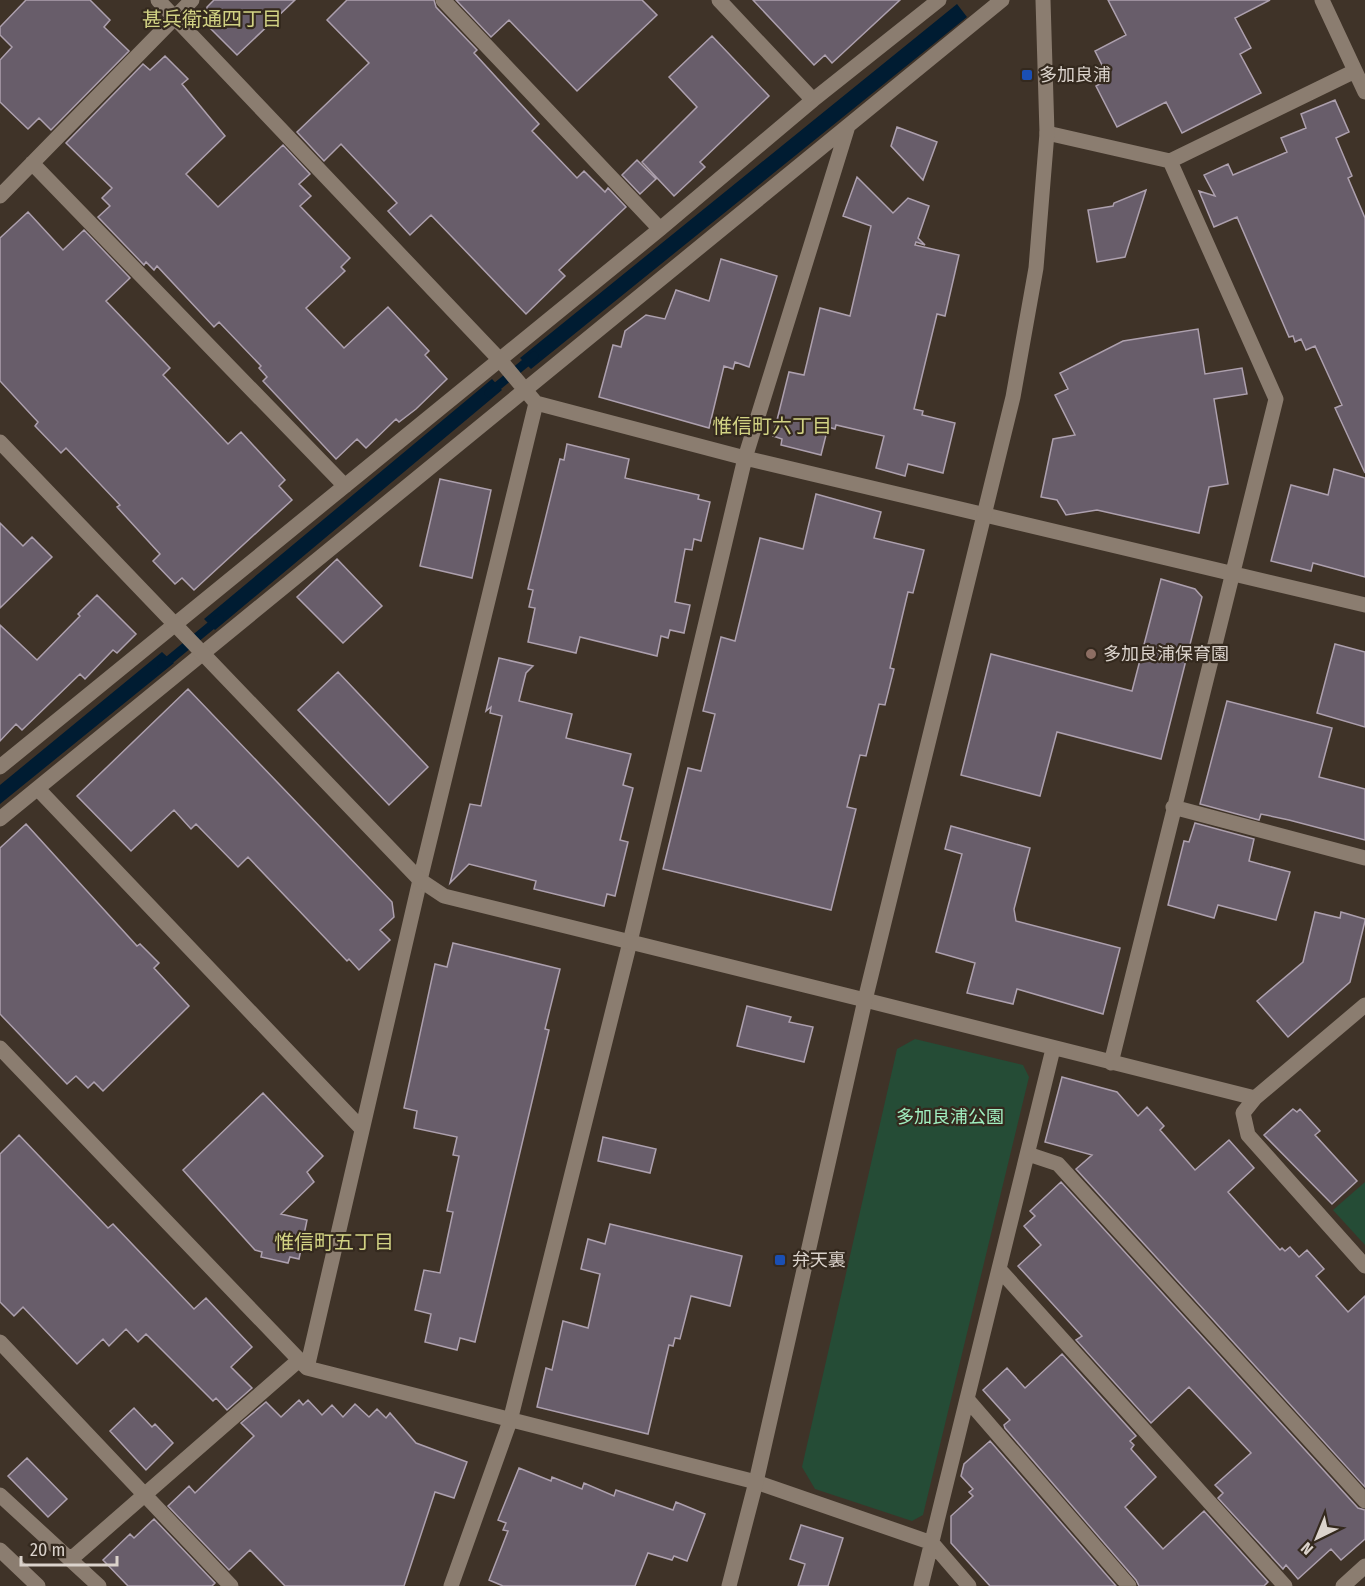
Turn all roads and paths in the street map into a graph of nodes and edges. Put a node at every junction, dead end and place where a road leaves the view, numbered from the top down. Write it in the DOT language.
graph roads {
  1 [pos="158,0"];
  2 [pos="192,0"];
  3 [pos="443,0"];
  4 [pos="719,0"];
  5 [pos="939,0"];
  6 [pos="1002,0"];
  7 [pos="1043,0"];
  8 [pos="1322,0"];
  9 [pos="175,18"];
  10 [pos="1355,71"];
  11 [pos="1365,92"];
  12 [pos="813,100"];
  13 [pos="848,126"];
  14 [pos="1047,133"];
  15 [pos="1170,161"];
  16 [pos="32,164"];
  17 [pos="0,196"];
  18 [pos="660,229"];
  19 [pos="502,362"];
  20 [pos="522,384"];
  21 [pos="536,403"];
  22 [pos="0,442"];
  23 [pos="745,458"];
  24 [pos="345,486"];
  25 [pos="984,515"];
  26 [pos="1232,572"];
  27 [pos="1365,605"];
  28 [pos="176,628"];
  29 [pos="199,651"];
  30 [pos="0,747"];
  31 [pos="5,763"];
  32 [pos="38,789"];
  33 [pos="1173,807"];
  34 [pos="0,819"];
  35 [pos="1365,858"];
  36 [pos="420,880"];
  37 [pos="630,942"];
  38 [pos="865,1000"];
  39 [pos="1365,1005"];
  40 [pos="0,1048"];
  41 [pos="1053,1049"];
  42 [pos="1111,1063"];
  43 [pos="1255,1098"];
  44 [pos="362,1128"];
  45 [pos="1028,1154"];
  46 [pos="1365,1266"];
  47 [pos="999,1269"];
  48 [pos="0,1342"];
  49 [pos="303,1364"];
  50 [pos="967,1399"];
  51 [pos="510,1422"];
  52 [pos="756,1482"];
  53 [pos="145,1493"];
  54 [pos="0,1495"];
  55 [pos="1365,1501"];
  56 [pos="932,1543"];
  57 [pos="0,1550"];
  58 [pos="70,1559"];
  59 [pos="1365,1566"];
  60 [pos="38,1586"];
  61 [pos="99,1586"];
  62 [pos="231,1586"];
  63 [pos="451,1586"];
  64 [pos="729,1586"];
  65 [pos="921,1586"];
  66 [pos="969,1586"];
  67 [pos="1129,1586"];
  68 [pos="1285,1586"];
  69 [pos="1343,1586"];
  1 -- 9 [label="street"];
  2 -- 9 [label="street"];
  3 -- 18 [label="street"];
  4 -- 12 [label="street"];
  5 -- 12 [label="street"];
  6 -- 13 [label="street"];
  7 -- 14 [label="street"];
  8 -- 10 [label="street"];
  9 -- 16 [label="street"];
  9 -- 19 [label="street"];
  10 -- 11 [label="street"];
  10 -- 15 [label="street"];
  12 -- 18 [label="street"];
  13 -- 20 [label="street"];
  13 -- 23 [label="street"];
  14 -- 15 [label="street"];
  14 -- 25 [label="street"];
  15 -- 26 [label="street"];
  16 -- 17 [label="street"];
  16 -- 24 [label="street"];
  18 -- 19 [label="street"];
  19 -- 20 [label="street"];
  19 -- 24 [label="street"];
  20 -- 21 [label="street"];
  20 -- 29 [label="street"];
  21 -- 23 [label="street"];
  21 -- 36 [label="street"];
  22 -- 28 [label="street"];
  23 -- 25 [label="street"];
  23 -- 37 [label="street"];
  24 -- 28 [label="street"];
  25 -- 26 [label="street"];
  25 -- 38 [label="street"];
  26 -- 27 [label="street"];
  26 -- 33 [label="street"];
  28 -- 29 [label="street"];
  28 -- 31 [label="street"];
  29 -- 32 [label="street"];
  29 -- 36 [label="street"];
  30 -- 31 [label="street"];
  32 -- 34 [label="street"];
  32 -- 44 [label="street"];
  33 -- 35 [label="street"];
  33 -- 42 [label="street"];
  36 -- 37 [label="street"];
  36 -- 44 [label="street"];
  37 -- 38 [label="street"];
  37 -- 51 [label="street"];
  38 -- 41 [label="street"];
  38 -- 52 [label="street"];
  39 -- 43 [label="street"];
  40 -- 49 [label="street"];
  41 -- 42 [label="street"];
  41 -- 45 [label="street"];
  42 -- 43 [label="street"];
  43 -- 46 [label="street"];
  44 -- 49 [label="street"];
  45 -- 47 [label="street"];
  45 -- 55 [label="street"];
  47 -- 50 [label="street"];
  47 -- 68 [label="street"];
  48 -- 53 [label="street"];
  49 -- 51 [label="street"];
  49 -- 53 [label="street"];
  50 -- 56 [label="street"];
  50 -- 67 [label="street"];
  51 -- 52 [label="street"];
  51 -- 63 [label="street"];
  52 -- 56 [label="street"];
  52 -- 64 [label="street"];
  53 -- 58 [label="street"];
  53 -- 62 [label="street"];
  54 -- 58 [label="street"];
  56 -- 65 [label="street"];
  56 -- 66 [label="street"];
  57 -- 60 [label="street"];
  58 -- 61 [label="street"];
  59 -- 69 [label="street"];
}
